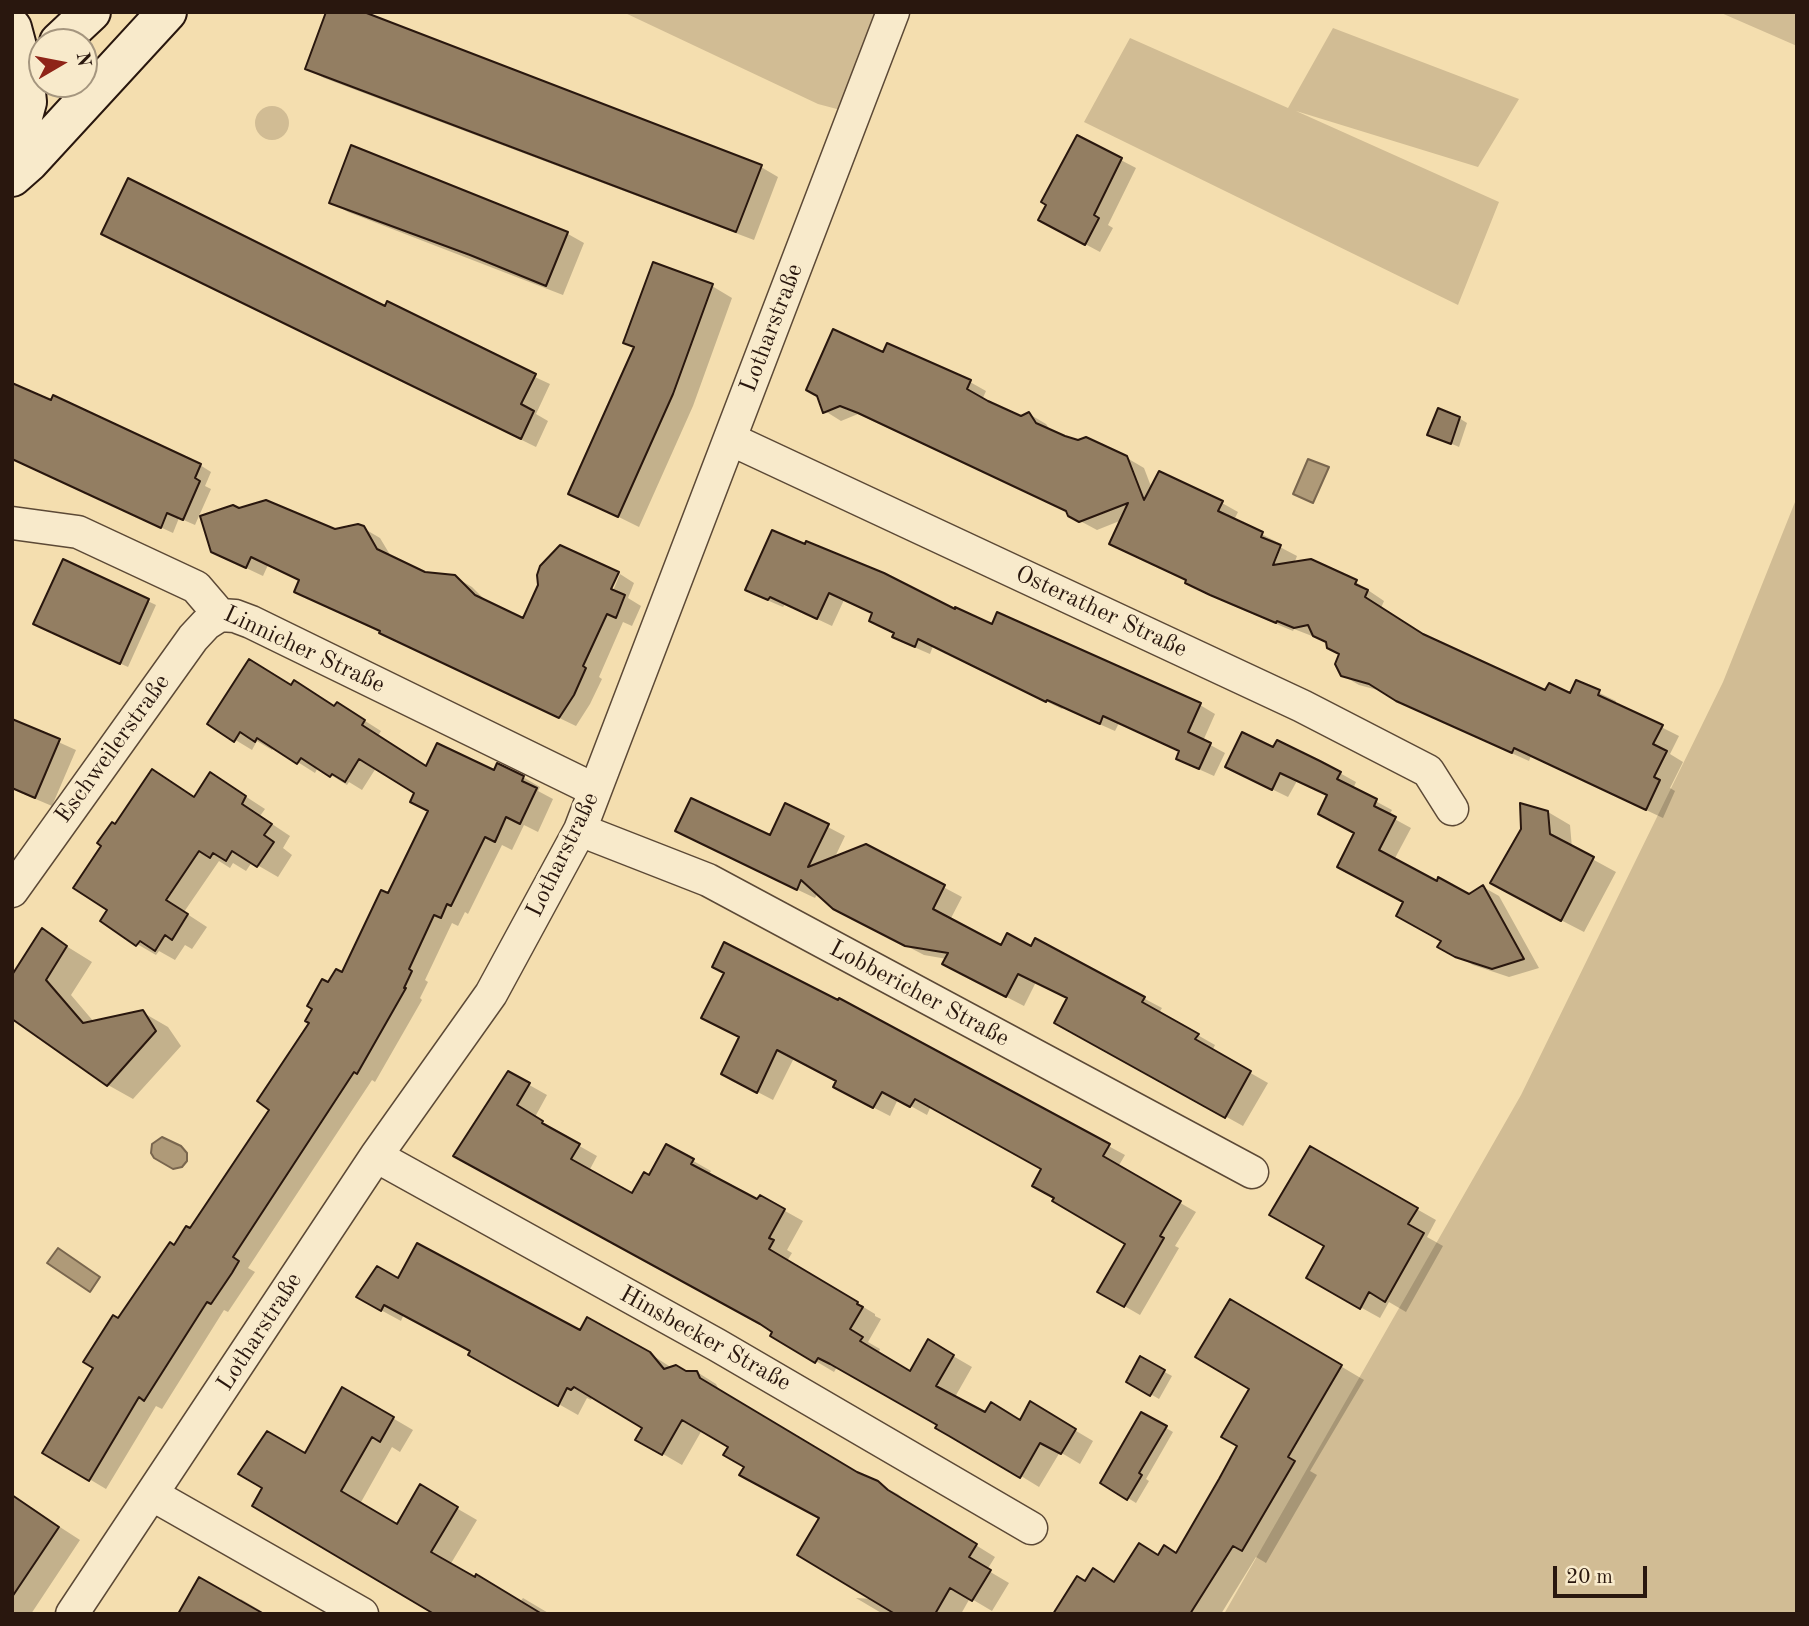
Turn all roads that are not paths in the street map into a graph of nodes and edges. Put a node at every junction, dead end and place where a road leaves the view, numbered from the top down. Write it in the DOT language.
graph roads {
  1 [pos="91,12"];
  2 [pos="167,12"];
  3 [pos="893,12"];
  4 [pos="12,28"];
  5 [pos="74,28"];
  6 [pos="26,71"];
  7 [pos="12,141"];
  8 [pos="12,177"];
  9 [pos="730,439"];
  10 [pos="12,523"];
  11 [pos="220,615"];
  12 [pos="595,790"];
  13 [pos="1452,809"];
  14 [pos="580,830"];
  15 [pos="16,879"];
  16 [pos="376,1156"];
  17 [pos="1252,1172"];
  18 [pos="153,1495"];
  19 [pos="1031,1528"];
  20 [pos="72,1614"];
  21 [pos="362,1614"];
  1 -- 5 [label="main road"];
  2 -- 8 [label="main road"];
  3 -- 9 [label="street, Lotharstraße"];
  4 -- 6 [label="main road"];
  6 -- 7 [label="main road"];
  9 -- 12 [label="street, Lotharstraße"];
  9 -- 13 [label="street, Osterather Straße"];
  10 -- 11 [label="street, Linnicher Straße"];
  11 -- 12 [label="street, Linnicher Straße"];
  11 -- 15 [label="street, Eschweilerstraße"];
  12 -- 14 [label="street, Lotharstraße"];
  14 -- 16 [label="street, Lotharstraße"];
  14 -- 17 [label="street, Lobbericher Straße"];
  16 -- 18 [label="street, Lotharstraße"];
  16 -- 19 [label="street, Hinsbecker Straße"];
  18 -- 20 [label="street, Lotharstraße"];
  18 -- 21 [label="street"];
}
